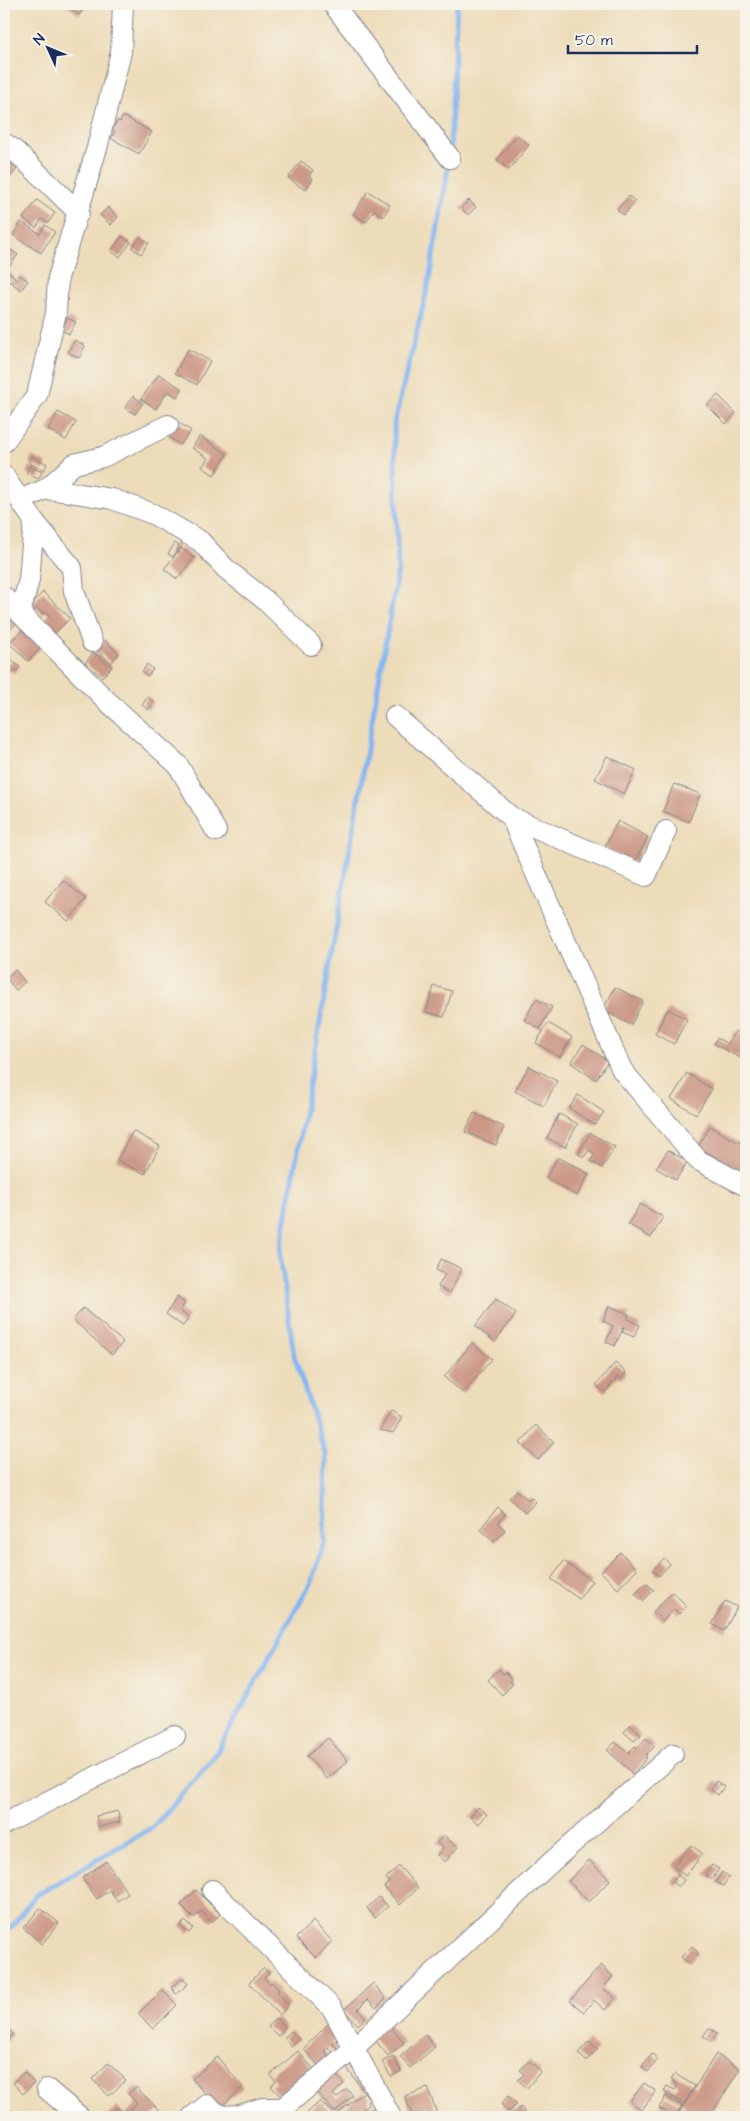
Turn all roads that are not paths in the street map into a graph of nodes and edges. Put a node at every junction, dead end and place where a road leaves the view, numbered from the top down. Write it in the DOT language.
graph roads {
  1 [pos="123,4"];
  2 [pos="333,4"];
  3 [pos="4,143"];
  4 [pos="450,158"];
  5 [pos="79,214"];
  6 [pos="168,425"];
  7 [pos="4,442"];
  8 [pos="4,476"];
  9 [pos="46,489"];
  10 [pos="20,500"];
  11 [pos="34,520"];
  12 [pos="4,597"];
  13 [pos="20,613"];
  14 [pos="92,642"];
  15 [pos="311,645"];
  16 [pos="395,716"];
  17 [pos="511,817"];
  18 [pos="216,831"];
  19 [pos="666,831"];
  20 [pos="746,1186"];
  21 [pos="175,1736"];
  22 [pos="673,1754"];
  23 [pos="4,1824"];
  24 [pos="212,1890"];
  25 [pos="353,2049"];
  26 [pos="47,2089"];
  27 [pos="279,2113"];
  28 [pos="80,2117"];
  29 [pos="192,2117"];
  30 [pos="391,2117"];
  1 -- 5 [label="street"];
  2 -- 4 [label="street"];
  3 -- 5 [label="street"];
  5 -- 7 [label="street"];
  6 -- 9 [label="street"];
  8 -- 10 [label="street"];
  9 -- 10 [label="street"];
  9 -- 15 [label="street"];
  10 -- 11 [label="street"];
  11 -- 13 [label="street"];
  11 -- 14 [label="street"];
  12 -- 13 [label="street"];
  13 -- 18 [label="street"];
  16 -- 17 [label="street"];
  17 -- 19 [label="street"];
  17 -- 20 [label="street"];
  21 -- 23 [label="street"];
  22 -- 25 [label="street"];
  24 -- 25 [label="street"];
  25 -- 27 [label="street"];
  25 -- 30 [label="street"];
  26 -- 28 [label="street"];
  27 -- 29 [label="street"];
}
